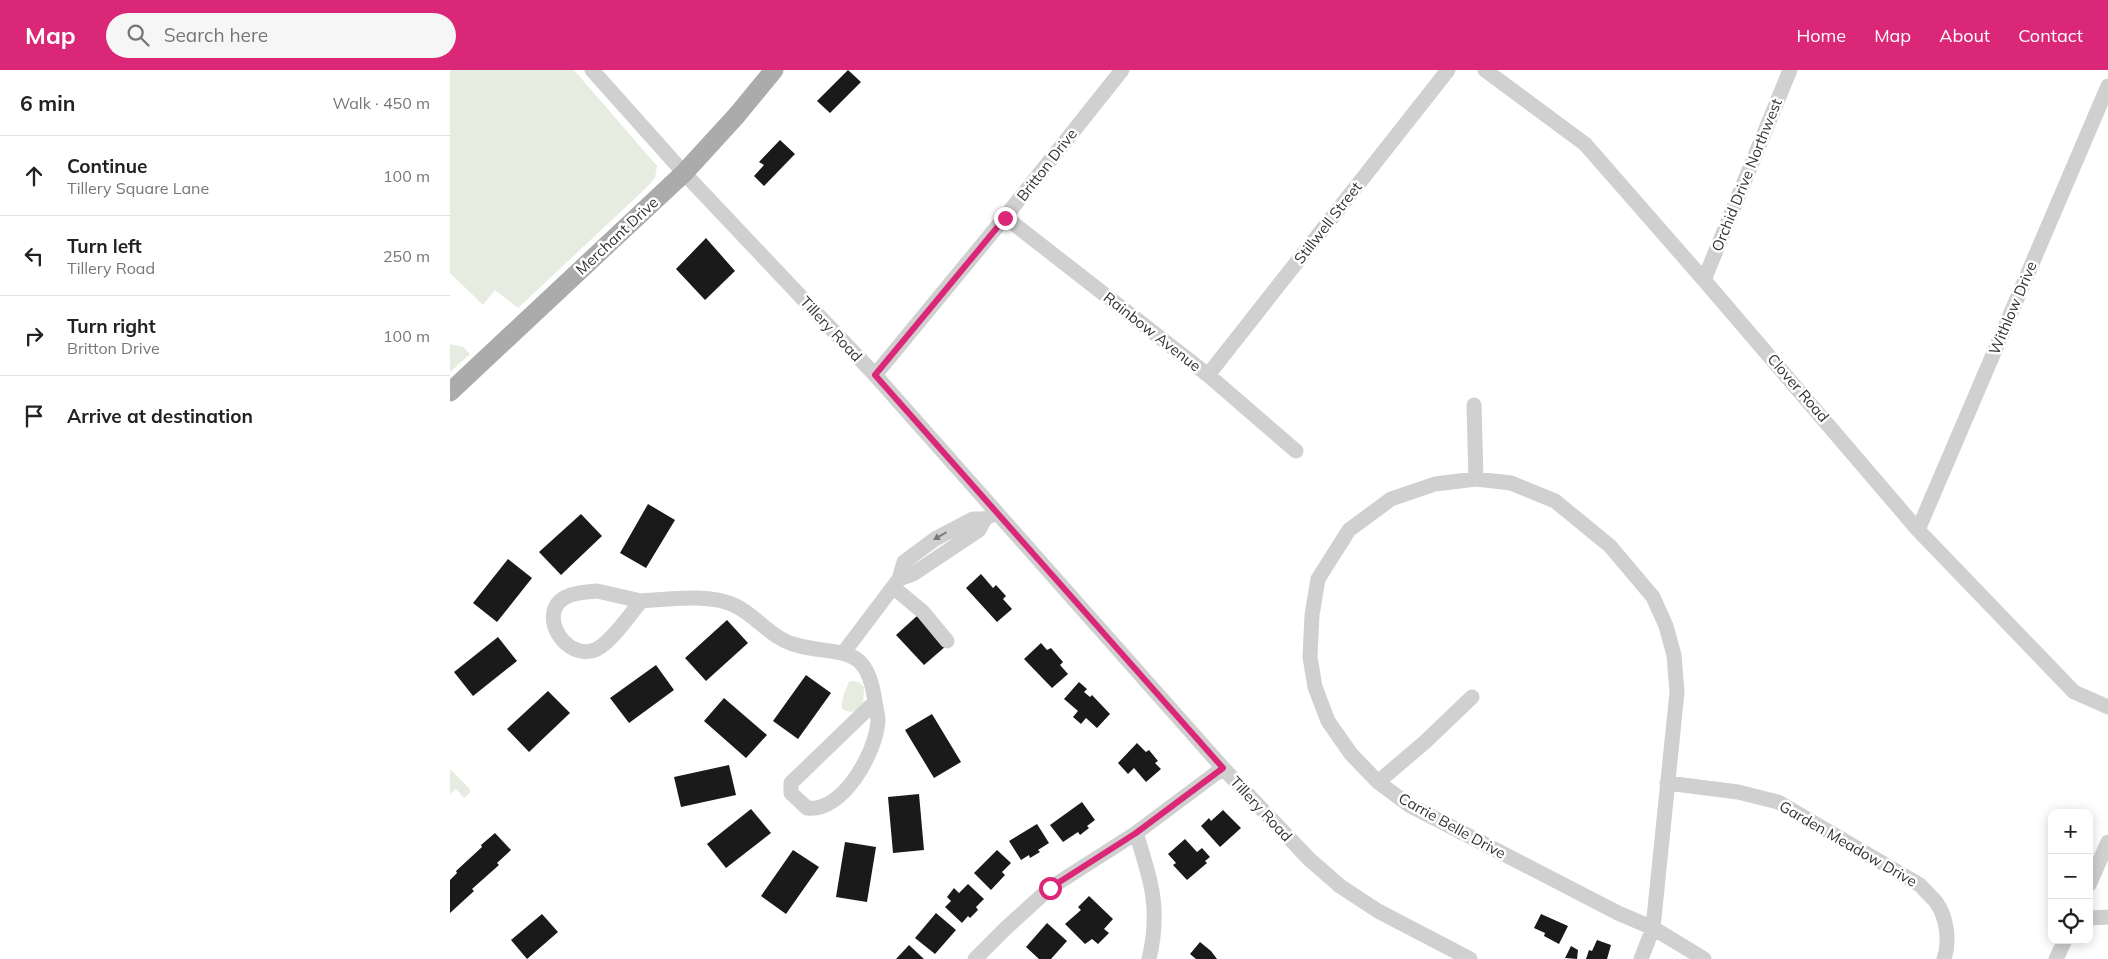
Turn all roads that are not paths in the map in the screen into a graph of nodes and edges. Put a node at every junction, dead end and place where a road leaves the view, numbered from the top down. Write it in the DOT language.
graph roads {
  1 [pos="592,70"];
  2 [pos="774,70"];
  3 [pos="1122,70"];
  4 [pos="1448,70"];
  5 [pos="1485,70"];
  6 [pos="1790,70"];
  7 [pos="2108,86"];
  8 [pos="684,173"];
  9 [pos="1005,218"];
  10 [pos="1704,280"];
  11 [pos="875,375"];
  12 [pos="1208,376"];
  13 [pos="450,392"];
  14 [pos="1474,405"];
  15 [pos="1296,451"];
  16 [pos="1476,479"];
  17 [pos="990,516"];
  18 [pos="1918,530"];
  19 [pos="896,583"];
  20 [pos="641,601"];
  21 [pos="947,641"];
  22 [pos="844,652"];
  23 [pos="1472,697"];
  24 [pos="875,702"];
  25 [pos="2108,707"];
  26 [pos="1223,768"];
  27 [pos="1378,782"];
  28 [pos="1667,783"];
  29 [pos="1136,833"];
  30 [pos="2108,842"];
  31 [pos="2093,876"];
  32 [pos="2108,917"];
  33 [pos="2093,918"];
  34 [pos="1653,928"];
  35 [pos="2063,944"];
  36 [pos="975,959"];
  37 [pos="1149,959"];
  38 [pos="1470,959"];
  39 [pos="1642,959"];
  40 [pos="1704,959"];
  41 [pos="1944,959"];
  42 [pos="2056,959"];
  1 -- 8 [label="street, Tillery Road"];
  2 -- 8 [label="main road, Merchant Drive"];
  3 -- 9 [label="street, Britton Drive"];
  4 -- 12 [label="street, Stillwell Street"];
  5 -- 10 [label="street, Clover Road"];
  6 -- 10 [label="street, Orchid Drive Northwest"];
  7 -- 18 [label="street, Withlow Drive"];
  8 -- 11 [label="street, Tillery Road"];
  8 -- 13 [label="main road, Merchant Drive"];
  9 -- 11 [label="street, Britton Drive"];
  9 -- 12 [label="street, Rainbow Avenue"];
  10 -- 18 [label="street, Clover Road"];
  11 -- 17 [label="street, Tillery Road"];
  12 -- 15 [label="street, Rainbow Avenue"];
  14 -- 16 [label="street"];
  16 -- 27 [label="street, Carrie Belle Drive"];
  16 -- 28 [label="street, Carrie Belle Drive"];
  17 -- 19 [label="street"];
  17 -- 26 [label="street, Tillery Road"];
  18 -- 25 [label="street, Clover Road"];
  19 -- 21 [label="street"];
  19 -- 22 [label="street"];
  20 -- 20 [label="street"];
  20 -- 22 [label="street"];
  22 -- 24 [label="street"];
  23 -- 27 [label="street"];
  24 -- 24 [label="street"];
  26 -- 29 [label="street"];
  26 -- 38 [label="street, Tillery Road"];
  27 -- 34 [label="street, Carrie Belle Drive"];
  28 -- 34 [label="street, Carrie Belle Drive"];
  28 -- 41 [label="street, Garden Meadow Drive"];
  29 -- 36 [label="street"];
  29 -- 37 [label="street"];
  30 -- 31 [label="street"];
  32 -- 33 [label="street"];
  34 -- 39 [label="street, Carrie Belle Drive"];
  34 -- 40 [label="street"];
  35 -- 42 [label="street"];
}
